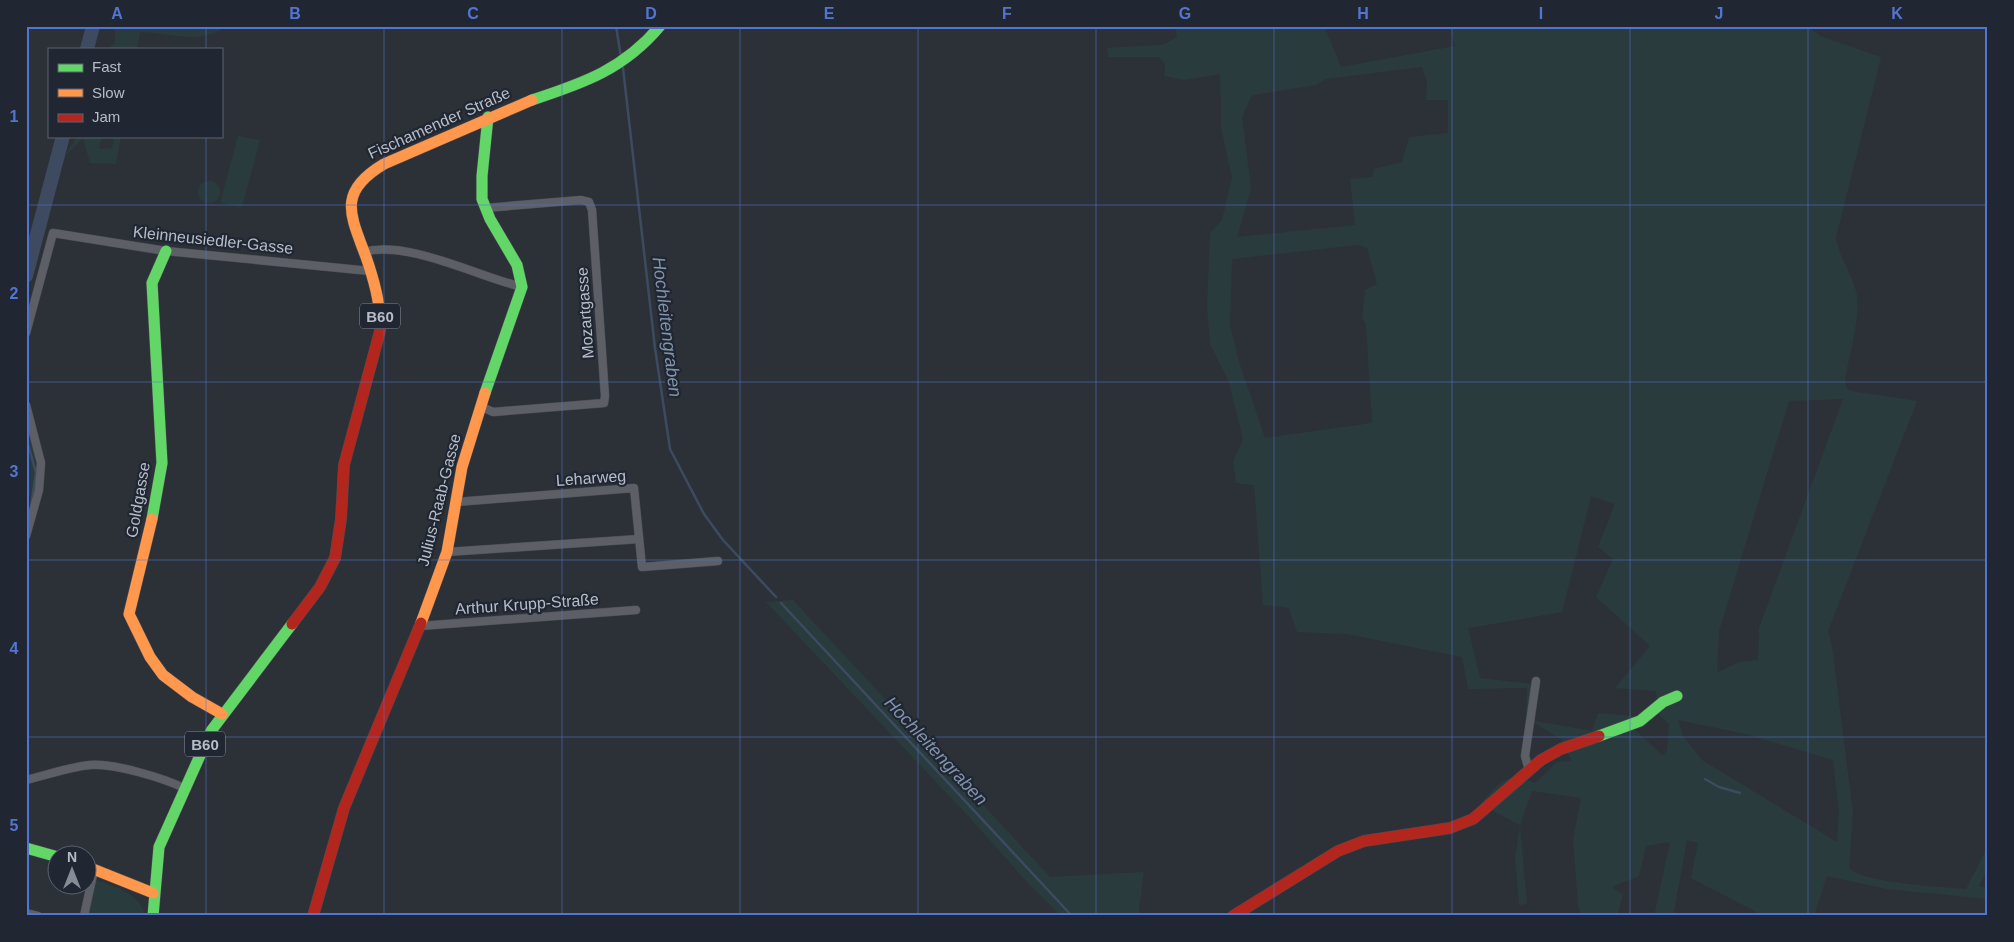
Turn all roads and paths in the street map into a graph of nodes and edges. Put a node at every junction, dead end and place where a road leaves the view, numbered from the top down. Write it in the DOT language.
graph roads {
  1 [pos="660,26"];
  2 [pos="488,117"];
  3 [pos="485,208"];
  4 [pos="166,251"];
  5 [pos="363,252"];
  6 [pos="370,270"];
  7 [pos="522,287"];
  8 [pos="26,333"];
  9 [pos="26,405"];
  10 [pos="480,406"];
  11 [pos="456,502"];
  12 [pos="26,536"];
  13 [pos="639,539"];
  14 [pos="447,552"];
  15 [pos="718,561"];
  16 [pos="636,610"];
  17 [pos="420,626"];
  18 [pos="1536,681"];
  19 [pos="1677,696"];
  20 [pos="222,714"];
  21 [pos="1529,770"];
  22 [pos="26,780"];
  23 [pos="184,788"];
  24 [pos="26,848"];
  25 [pos="48,854"];
  26 [pos="98,871"];
  27 [pos="153,893"];
  28 [pos="87,894"];
  29 [pos="26,913"];
  30 [pos="38,916"];
  31 [pos="84,916"];
  32 [pos="153,916"];
  33 [pos="313,916"];
  34 [pos="1233,916"];
  1 -- 2 [label="street, Fischamender Straße / B60"];
  2 -- 3 [label="street, Julius-Raab-Gasse"];
  2 -- 5 [label="street, Fischamender Straße / B60"];
  3 -- 7 [label="street, Julius-Raab-Gasse"];
  3 -- 10 [label="street, Mozartgasse"];
  4 -- 6 [label="street, Kleinneusiedler-Gasse"];
  4 -- 8 [label="street, Kleinneusiedler-Gasse"];
  4 -- 20 [label="street, Goldgasse"];
  5 -- 6 [label="street, Fischamender Straße / B60"];
  5 -- 7 [label="street"];
  6 -- 20 [label="street, Fischamender Straße / B60"];
  7 -- 10 [label="street, Julius-Raab-Gasse"];
  9 -- 12 [label="street"];
  10 -- 11 [label="street, Julius-Raab-Gasse"];
  11 -- 13 [label="street, Leharweg"];
  11 -- 14 [label="street, Julius-Raab-Gasse"];
  13 -- 14 [label="street"];
  13 -- 15 [label="street, Leharweg"];
  14 -- 17 [label="street, Julius-Raab-Gasse"];
  16 -- 17 [label="street, Arthur Krupp-Straße"];
  17 -- 33 [label="street, Julius-Raab-Gasse"];
  18 -- 21 [label="street"];
  19 -- 21 [label="street"];
  20 -- 23 [label="street, B60"];
  21 -- 34 [label="street"];
  22 -- 23 [label="street"];
  23 -- 27 [label="street, B60"];
  24 -- 25 [label="street"];
  26 -- 27 [label="street"];
  27 -- 32 [label="street, B60"];
  28 -- 31 [label="street"];
  29 -- 30 [label="street"];
}
